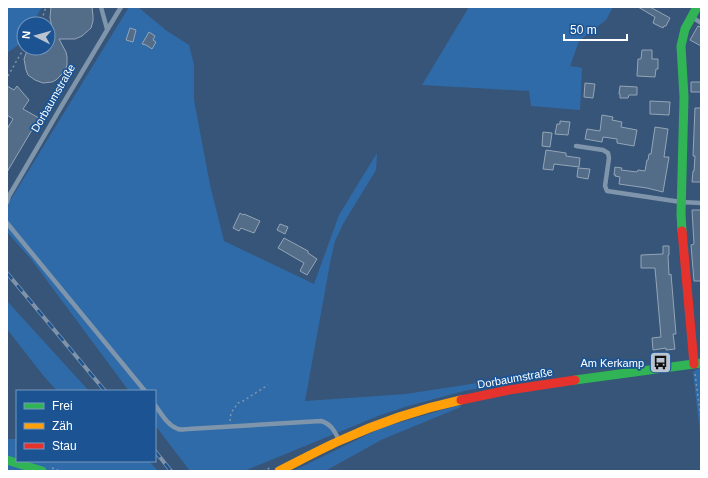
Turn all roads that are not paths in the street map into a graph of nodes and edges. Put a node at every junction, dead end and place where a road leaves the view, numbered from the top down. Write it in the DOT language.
graph roads {
  1 [pos="101,7"];
  2 [pos="120,7"];
  3 [pos="697,7"];
  4 [pos="691,17"];
  5 [pos="701,23"];
  6 [pos="107,29"];
  7 [pos="576,146"];
  8 [pos="7,202"];
  9 [pos="681,202"];
  10 [pos="701,203"];
  11 [pos="7,223"];
  12 [pos="698,363"];
  13 [pos="144,390"];
  14 [pos="156,406"];
  15 [pos="339,441"];
  16 [pos="7,460"];
  17 [pos="42,471"];
  18 [pos="279,471"];
  1 -- 6 [label="lane"];
  2 -- 6 [label="lane, Dorbaumstraße"];
  3 -- 4 [label="street"];
  4 -- 5 [label="lane"];
  4 -- 9 [label="street"];
  6 -- 8 [label="lane, Dorbaumstraße"];
  7 -- 9 [label="lane"];
  9 -- 10 [label="lane"];
  9 -- 12 [label="street"];
  11 -- 13 [label="lane"];
  12 -- 15 [label="street, Dorbaumstraße"];
  14 -- 15 [label="lane"];
  15 -- 18 [label="street, Dorbaumstraße"];
  16 -- 17 [label="street"];
}
